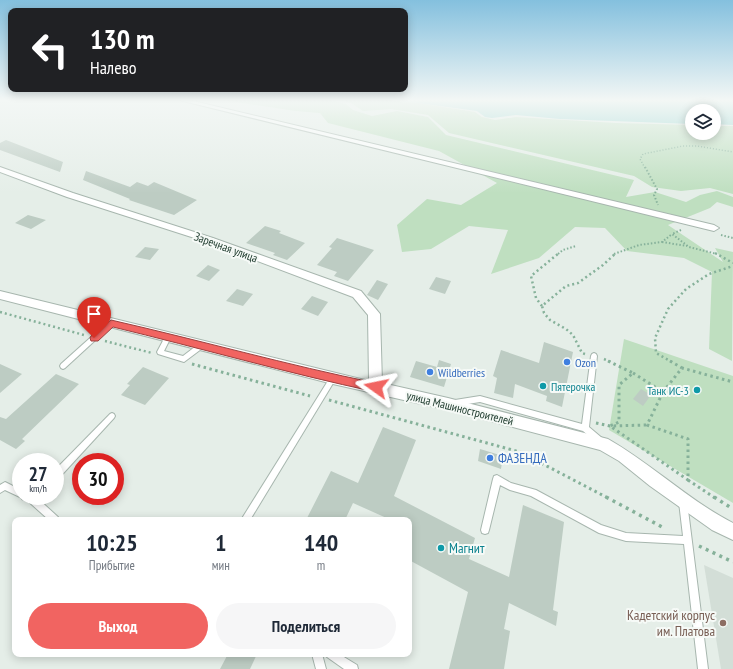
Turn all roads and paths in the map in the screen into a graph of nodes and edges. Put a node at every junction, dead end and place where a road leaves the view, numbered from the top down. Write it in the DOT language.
graph roads {
  1 [pos="311,131"];
  2 [pos="733,152"];
  3 [pos="0,169"];
  4 [pos="650,213"];
  5 [pos="689,223"];
  6 [pos="714,228"];
  7 [pos="672,234"];
  8 [pos="662,242"];
  9 [pos="576,246"];
  10 [pos="689,247"];
  11 [pos="733,265"];
  12 [pos="0,295"];
  13 [pos="542,306"];
  14 [pos="111,323"];
  15 [pos="168,337"];
  16 [pos="202,345"];
  17 [pos="594,356"];
  18 [pos="62,366"];
  19 [pos="682,368"];
  20 [pos="633,373"];
  21 [pos="333,378"];
  22 [pos="733,382"];
  23 [pos="376,387"];
  24 [pos="663,392"];
  25 [pos="320,398"];
  26 [pos="448,404"];
  27 [pos="112,416"];
  28 [pos="585,428"];
  29 [pos="603,444"];
  30 [pos="64,467"];
  31 [pos="688,480"];
  32 [pos="0,489"];
  33 [pos="12,490"];
  34 [pos="683,501"];
  35 [pos="39,505"];
  36 [pos="733,509"];
  37 [pos="52,517"];
  38 [pos="247,517"];
  39 [pos="666,529"];
  40 [pos="485,530"];
  41 [pos="733,532"];
  42 [pos="687,540"];
  43 [pos="733,562"];
  44 [pos="318,657"];
  45 [pos="335,657"];
  46 [pos="321,669"];
  47 [pos="353,669"];
  48 [pos="704,669"];
  1 -- 4 [label="street"];
  2 -- 4 [label="path"];
  3 -- 23 [label="street, Заречная улица"];
  4 -- 5 [label="street"];
  5 -- 6 [label="street"];
  5 -- 7 [label="path"];
  7 -- 8 [label="path"];
  7 -- 10 [label="path"];
  8 -- 10 [label="path"];
  8 -- 13 [label="path"];
  9 -- 13 [label="path"];
  10 -- 11 [label="path"];
  11 -- 19 [label="path"];
  12 -- 14 [label="street, улица Машиностроителей"];
  13 -- 17 [label="path"];
  14 -- 15 [label="street, улица Машиностроителей"];
  14 -- 18 [label="lane"];
  15 -- 16 [label="street, улица Машиностроителей"];
  15 -- 16 [label="lane"];
  16 -- 21 [label="street, улица Машиностроителей"];
  17 -- 20 [label="path"];
  17 -- 28 [label="lane"];
  19 -- 22 [label="path"];
  19 -- 24 [label="path"];
  20 -- 24 [label="path"];
  20 -- 31 [label="path"];
  21 -- 23 [label="street, улица Машиностроителей"];
  21 -- 25 [label="lane"];
  23 -- 26 [label="street, улица Машиностроителей"];
  24 -- 31 [label="path"];
  25 -- 38 [label="lane"];
  25 -- 39 [label="path"];
  26 -- 28 [label="lane"];
  26 -- 29 [label="street, улица Машиностроителей"];
  27 -- 30 [label="lane"];
  28 -- 29 [label="lane"];
  29 -- 34 [label="street, улица Машиностроителей"];
  31 -- 36 [label="path"];
  32 -- 33 [label="lane"];
  34 -- 41 [label="street, улица Машиностроителей"];
  34 -- 42 [label="lane"];
  35 -- 37 [label="lane"];
  40 -- 42 [label="lane"];
  42 -- 43 [label="path"];
  42 -- 48 [label="lane"];
  44 -- 46 [label="lane"];
  45 -- 47 [label="lane"];
}
